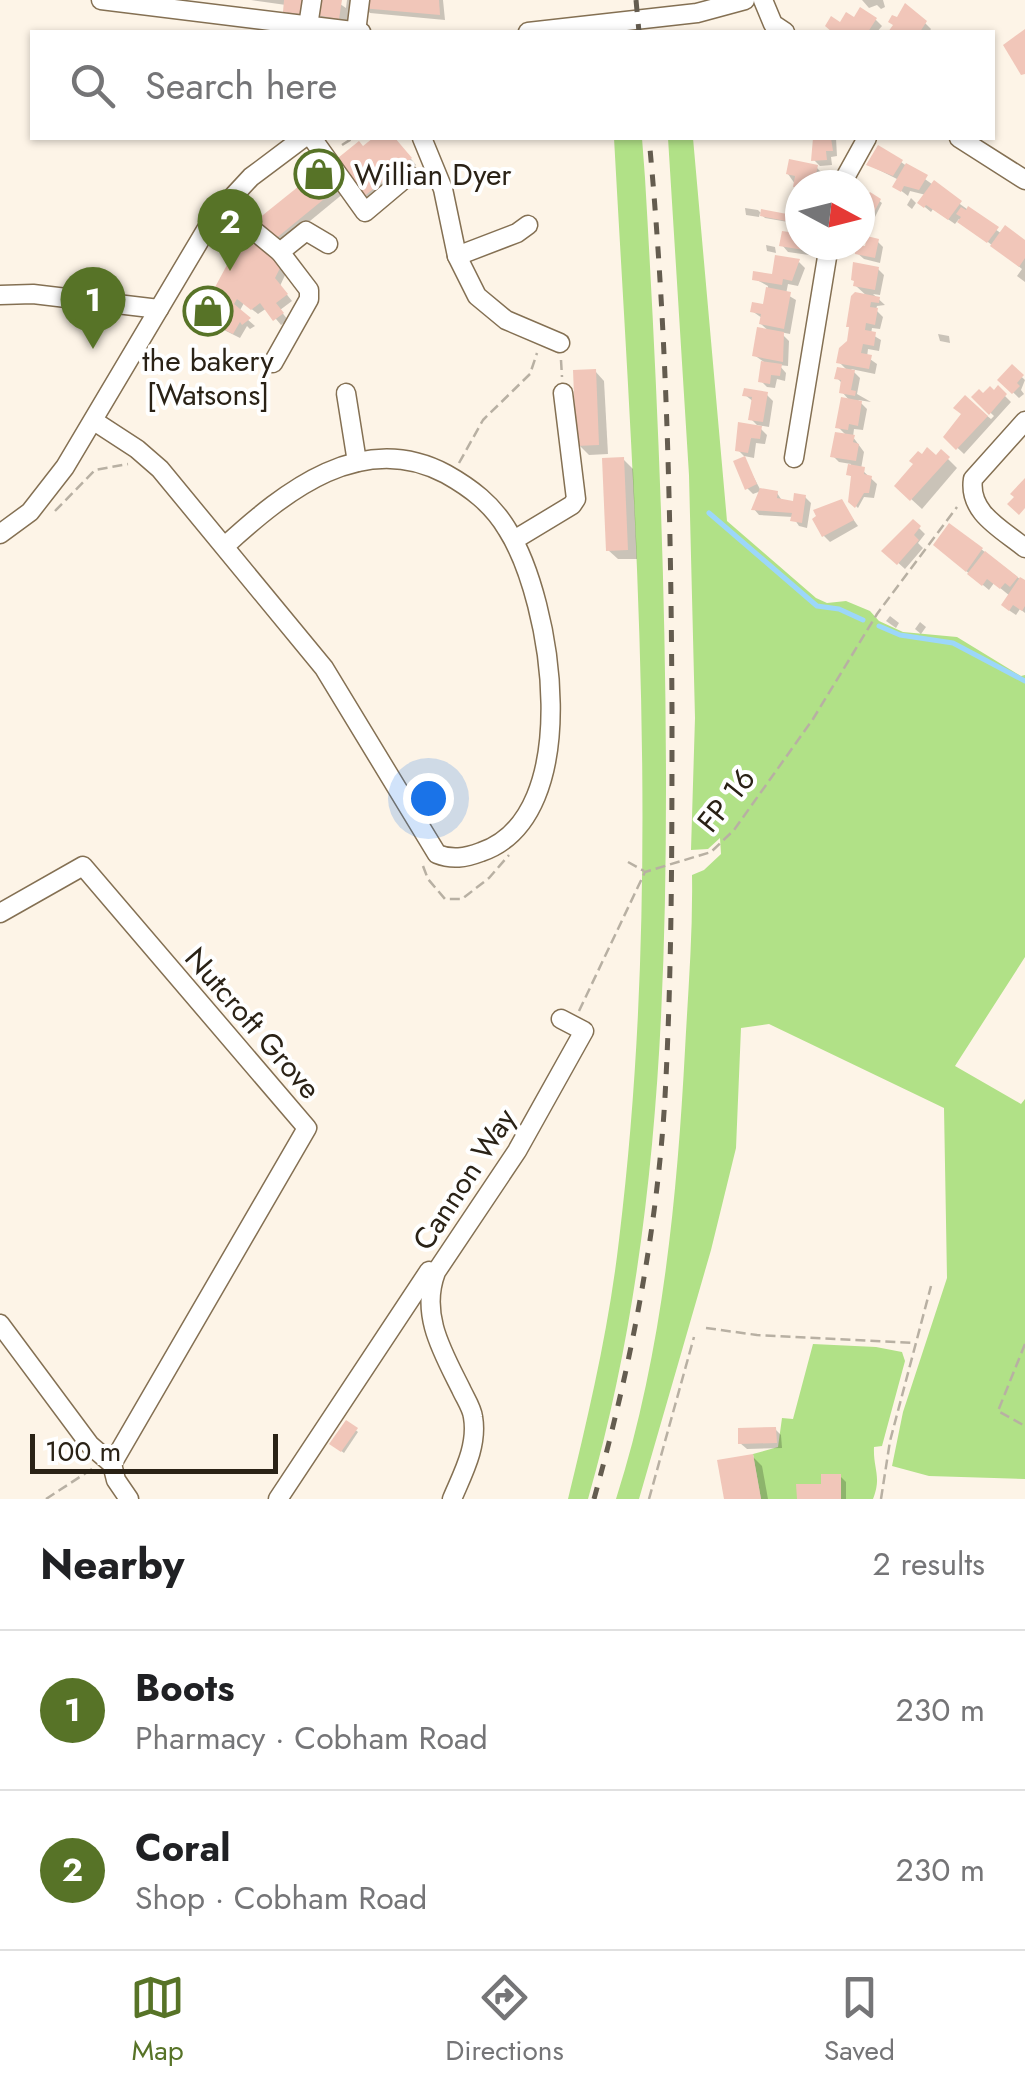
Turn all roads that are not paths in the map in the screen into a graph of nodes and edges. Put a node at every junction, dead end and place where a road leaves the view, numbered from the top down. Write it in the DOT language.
graph roads {
  1 [pos="100,0"];
  2 [pos="312,0"];
  3 [pos="360,0"];
  4 [pos="745,0"];
  5 [pos="763,0"];
  6 [pos="223,7"];
  7 [pos="308,26"];
  8 [pos="342,30"];
  9 [pos="359,30"];
  10 [pos="546,30"];
  11 [pos="783,30"];
  12 [pos="300,140"];
  13 [pos="313,140"];
  14 [pos="423,140"];
  15 [pos="865,140"];
  16 [pos="962,140"];
  17 [pos="850,170"];
  18 [pos="409,175"];
  19 [pos="1025,180"];
  20 [pos="224,206"];
  21 [pos="528,225"];
  22 [pos="328,244"];
  23 [pos="280,252"];
  24 [pos="457,256"];
  25 [pos="826,260"];
  26 [pos="0,295"];
  27 [pos="160,309"];
  28 [pos="552,340"];
  29 [pos="273,364"];
  30 [pos="346,392"];
  31 [pos="563,393"];
  32 [pos="94,421"];
  33 [pos="1025,421"];
  34 [pos="794,458"];
  35 [pos="358,462"];
  36 [pos="0,534"];
  37 [pos="514,540"];
  38 [pos="225,546"];
  39 [pos="1025,548"];
  40 [pos="0,913"];
  41 [pos="566,1022"];
  42 [pos="436,1272"];
  43 [pos="0,1324"];
  44 [pos="109,1462"];
  45 [pos="129,1499"];
  46 [pos="278,1499"];
  47 [pos="452,1499"];
  1 -- 6 [label="street"];
  2 -- 7 [label="street"];
  3 -- 9 [label="street"];
  4 -- 10 [label="street"];
  5 -- 11 [label="street"];
  6 -- 7 [label="street"];
  7 -- 8 [label="street"];
  12 -- 20 [label="street"];
  13 -- 18 [label="street"];
  14 -- 24 [label="street"];
  15 -- 17 [label="street"];
  16 -- 19 [label="street"];
  20 -- 23 [label="street"];
  20 -- 27 [label="street"];
  21 -- 24 [label="street"];
  22 -- 23 [label="street"];
  23 -- 29 [label="street"];
  24 -- 28 [label="street"];
  25 -- 34 [label="street"];
  26 -- 27 [label="street"];
  27 -- 32 [label="street"];
  30 -- 35 [label="street"];
  31 -- 37 [label="street"];
  32 -- 36 [label="street"];
  32 -- 38 [label="street"];
  33 -- 39 [label="street"];
  35 -- 37 [label="street"];
  35 -- 38 [label="street"];
  37 -- 38 [label="street"];
  40 -- 44 [label="street, Nutcroft Grove"];
  41 -- 42 [label="street, Cannon Way"];
  42 -- 46 [label="street"];
  42 -- 47 [label="street, Cannon Way"];
  43 -- 44 [label="street"];
  44 -- 45 [label="street"];
}
